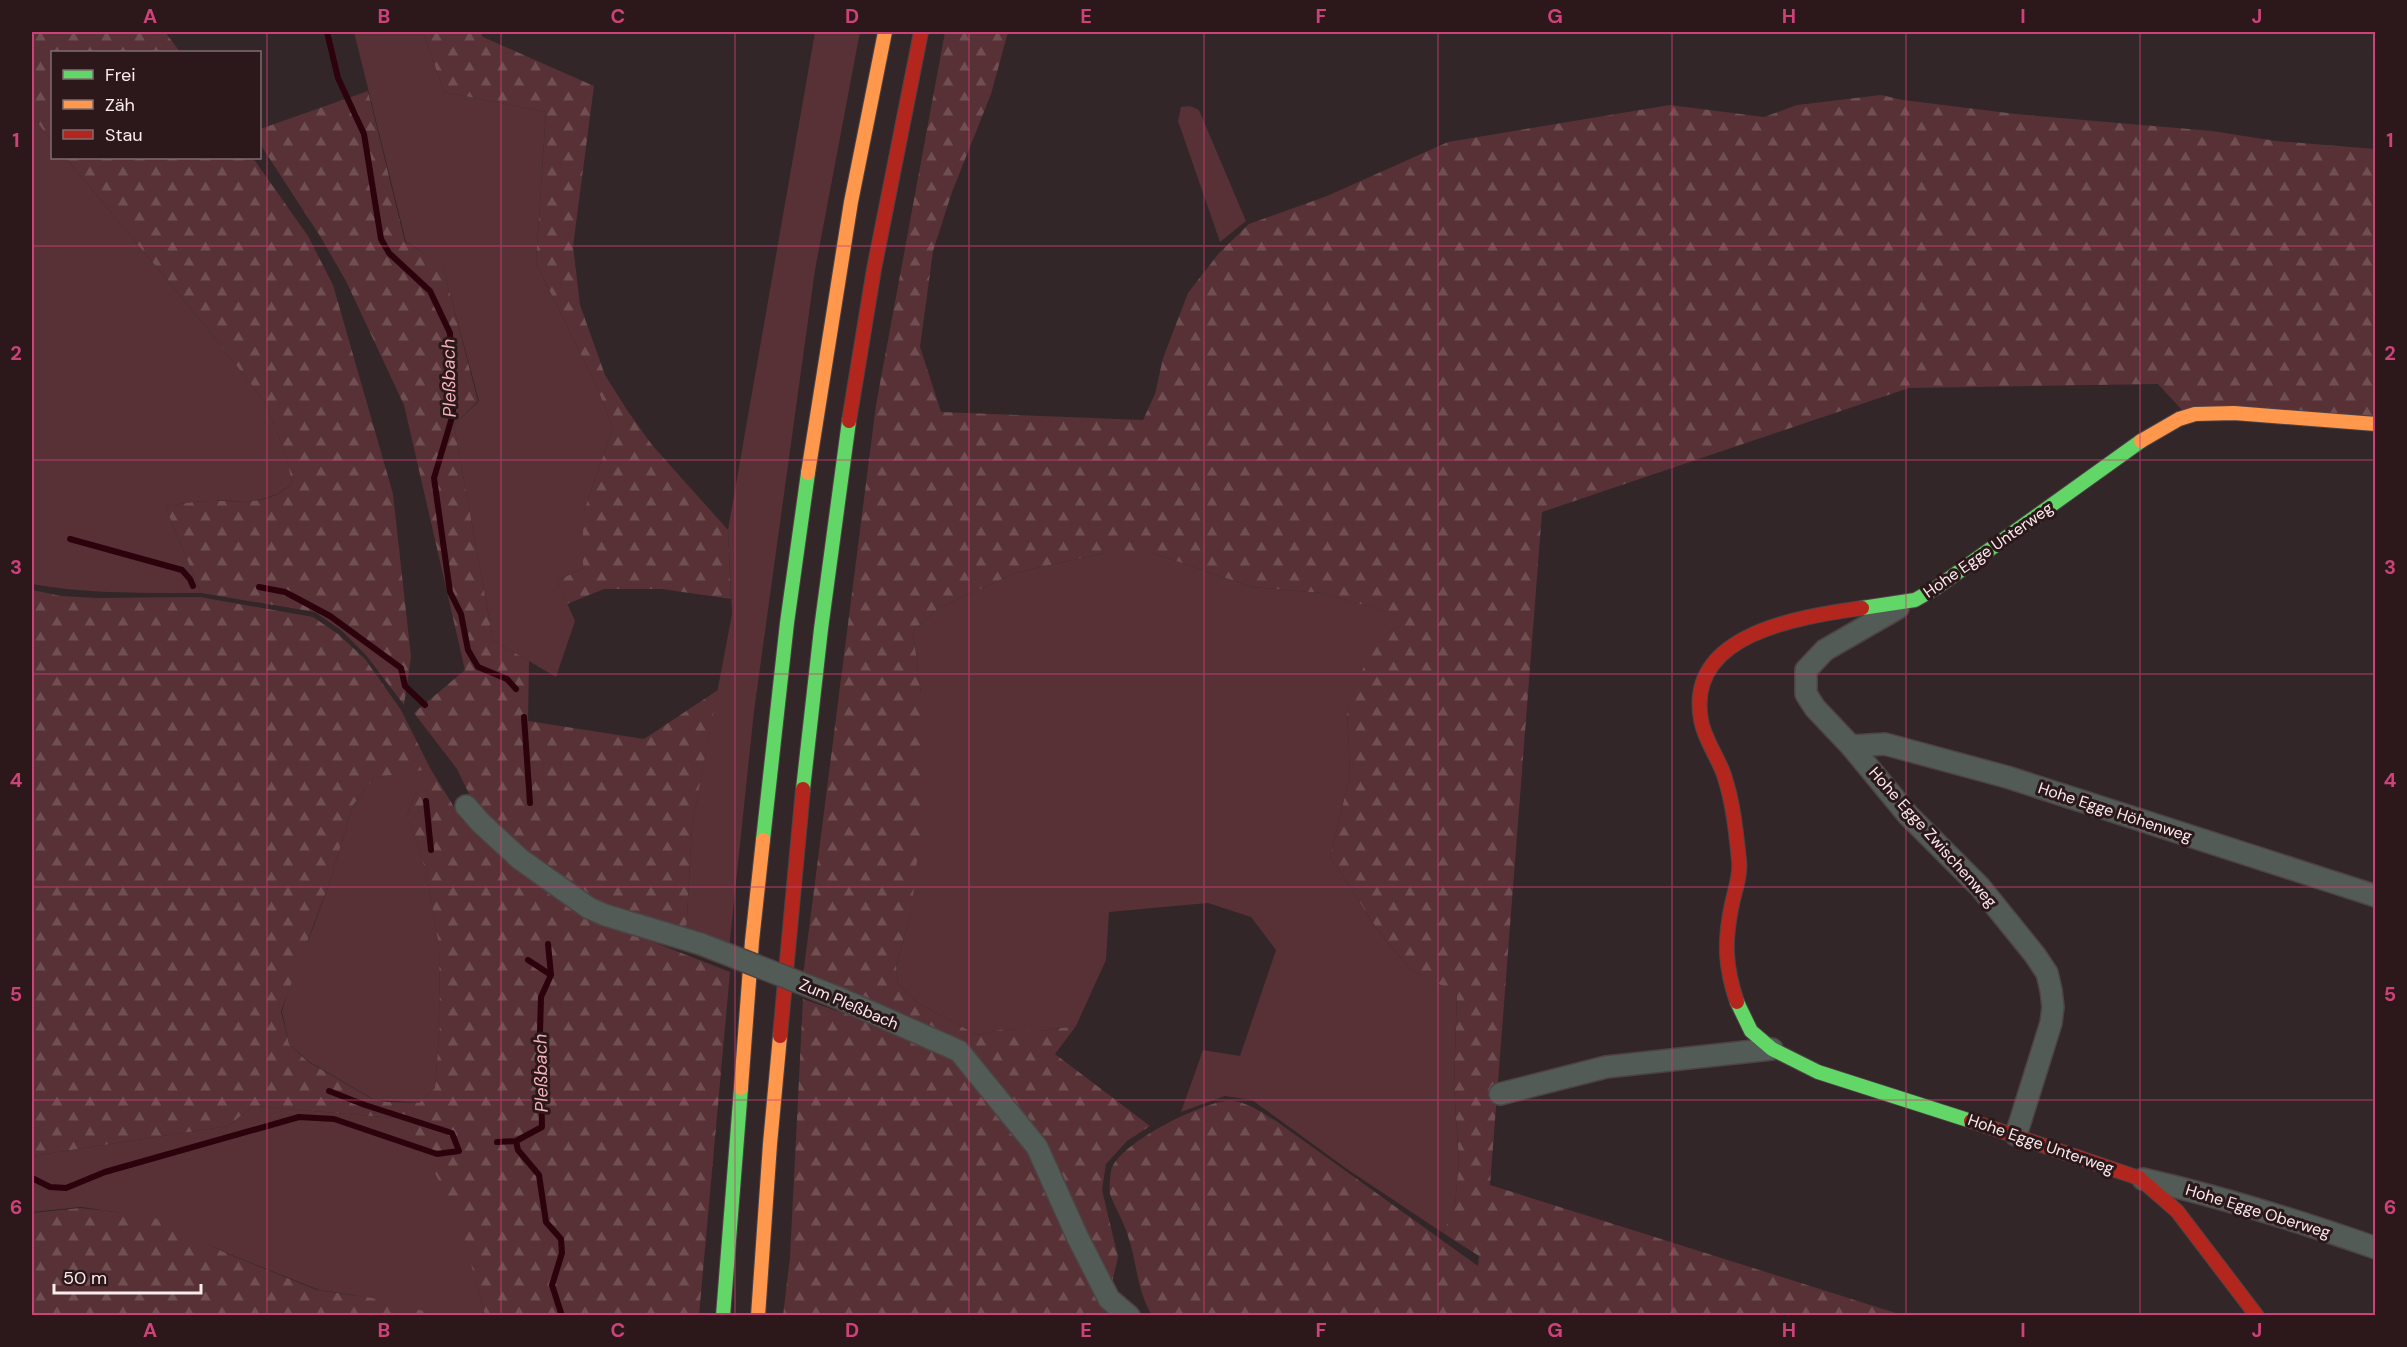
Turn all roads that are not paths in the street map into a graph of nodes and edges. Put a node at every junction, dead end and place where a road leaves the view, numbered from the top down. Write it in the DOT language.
graph roads {
  1 [pos="885,32"];
  2 [pos="921,32"];
  3 [pos="2376,424"];
  4 [pos="1915,600"];
  5 [pos="1851,746"];
  6 [pos="466,806"];
  7 [pos="2376,896"];
  8 [pos="1772,1049"];
  9 [pos="1500,1094"];
  10 [pos="2016,1135"];
  11 [pos="768,1164"];
  12 [pos="2139,1178"];
  13 [pos="2376,1248"];
  14 [pos="723,1316"];
  15 [pos="758,1316"];
  16 [pos="772,1316"];
  17 [pos="1130,1316"];
  18 [pos="2257,1316"];
  1 -- 14 [label="main road"];
  2 -- 11 [label="main road"];
  3 -- 4 [label="main road, Hohe Egge Unterweg"];
  4 -- 5 [label="street, Hohe Egge Zwischenweg"];
  4 -- 8 [label="main road, Hohe Egge Unterweg"];
  5 -- 7 [label="street, Hohe Egge Höhenweg"];
  5 -- 10 [label="street, Hohe Egge Zwischenweg"];
  6 -- 17 [label="street, Zum Pleßbach, bridge"];
  8 -- 9 [label="street"];
  8 -- 10 [label="main road, Hohe Egge Unterweg"];
  10 -- 12 [label="main road, Hohe Egge Unterweg"];
  11 -- 15 [label="main road"];
  11 -- 16 [label="main road"];
  12 -- 13 [label="street, Hohe Egge Oberweg"];
  12 -- 18 [label="main road, Hohe Egge Unterweg"];
}
